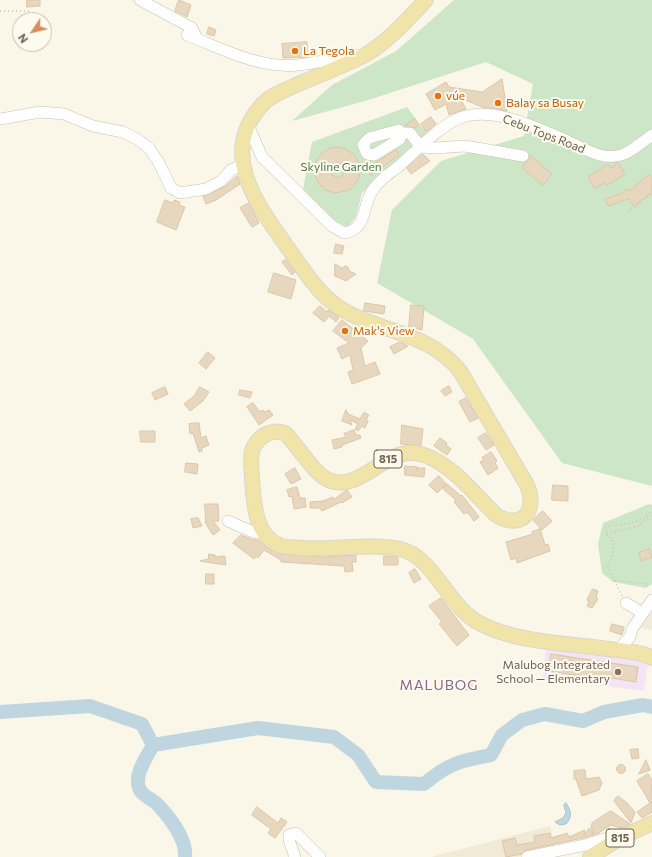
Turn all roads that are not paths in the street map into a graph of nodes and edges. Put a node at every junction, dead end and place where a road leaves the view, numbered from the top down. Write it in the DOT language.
graph roads {
  1 [pos="140,0"];
  2 [pos="426,0"];
  3 [pos="364,55"];
  4 [pos="0,119"];
  5 [pos="248,125"];
  6 [pos="401,133"];
  7 [pos="652,135"];
  8 [pos="421,147"];
  9 [pos="522,156"];
  10 [pos="242,165"];
  11 [pos="228,521"];
  12 [pos="264,533"];
  13 [pos="652,600"];
  14 [pos="626,602"];
  15 [pos="643,612"];
  16 [pos="621,651"];
  17 [pos="652,658"];
  18 [pos="652,823"];
  19 [pos="634,831"];
  20 [pos="295,857"];
  21 [pos="320,857"];
  22 [pos="526,857"];
  23 [pos="590,857"];
  1 -- 3 [label="street"];
  2 -- 3 [label="main road, 815"];
  3 -- 5 [label="main road, 815"];
  4 -- 10 [label="street"];
  5 -- 8 [label="street, Cebu Tops Road"];
  5 -- 10 [label="main road, 815"];
  6 -- 8 [label="street"];
  7 -- 8 [label="street, Cebu Tops Road"];
  8 -- 9 [label="street"];
  10 -- 12 [label="main road, 815"];
  11 -- 12 [label="street"];
  12 -- 16 [label="main road, 815"];
  13 -- 15 [label="street"];
  14 -- 15 [label="street"];
  15 -- 16 [label="street"];
  16 -- 17 [label="main road, 815"];
  18 -- 19 [label="main road, 815"];
  19 -- 22 [label="street"];
  19 -- 23 [label="main road, 815"];
  20 -- 21 [label="street"];
}
